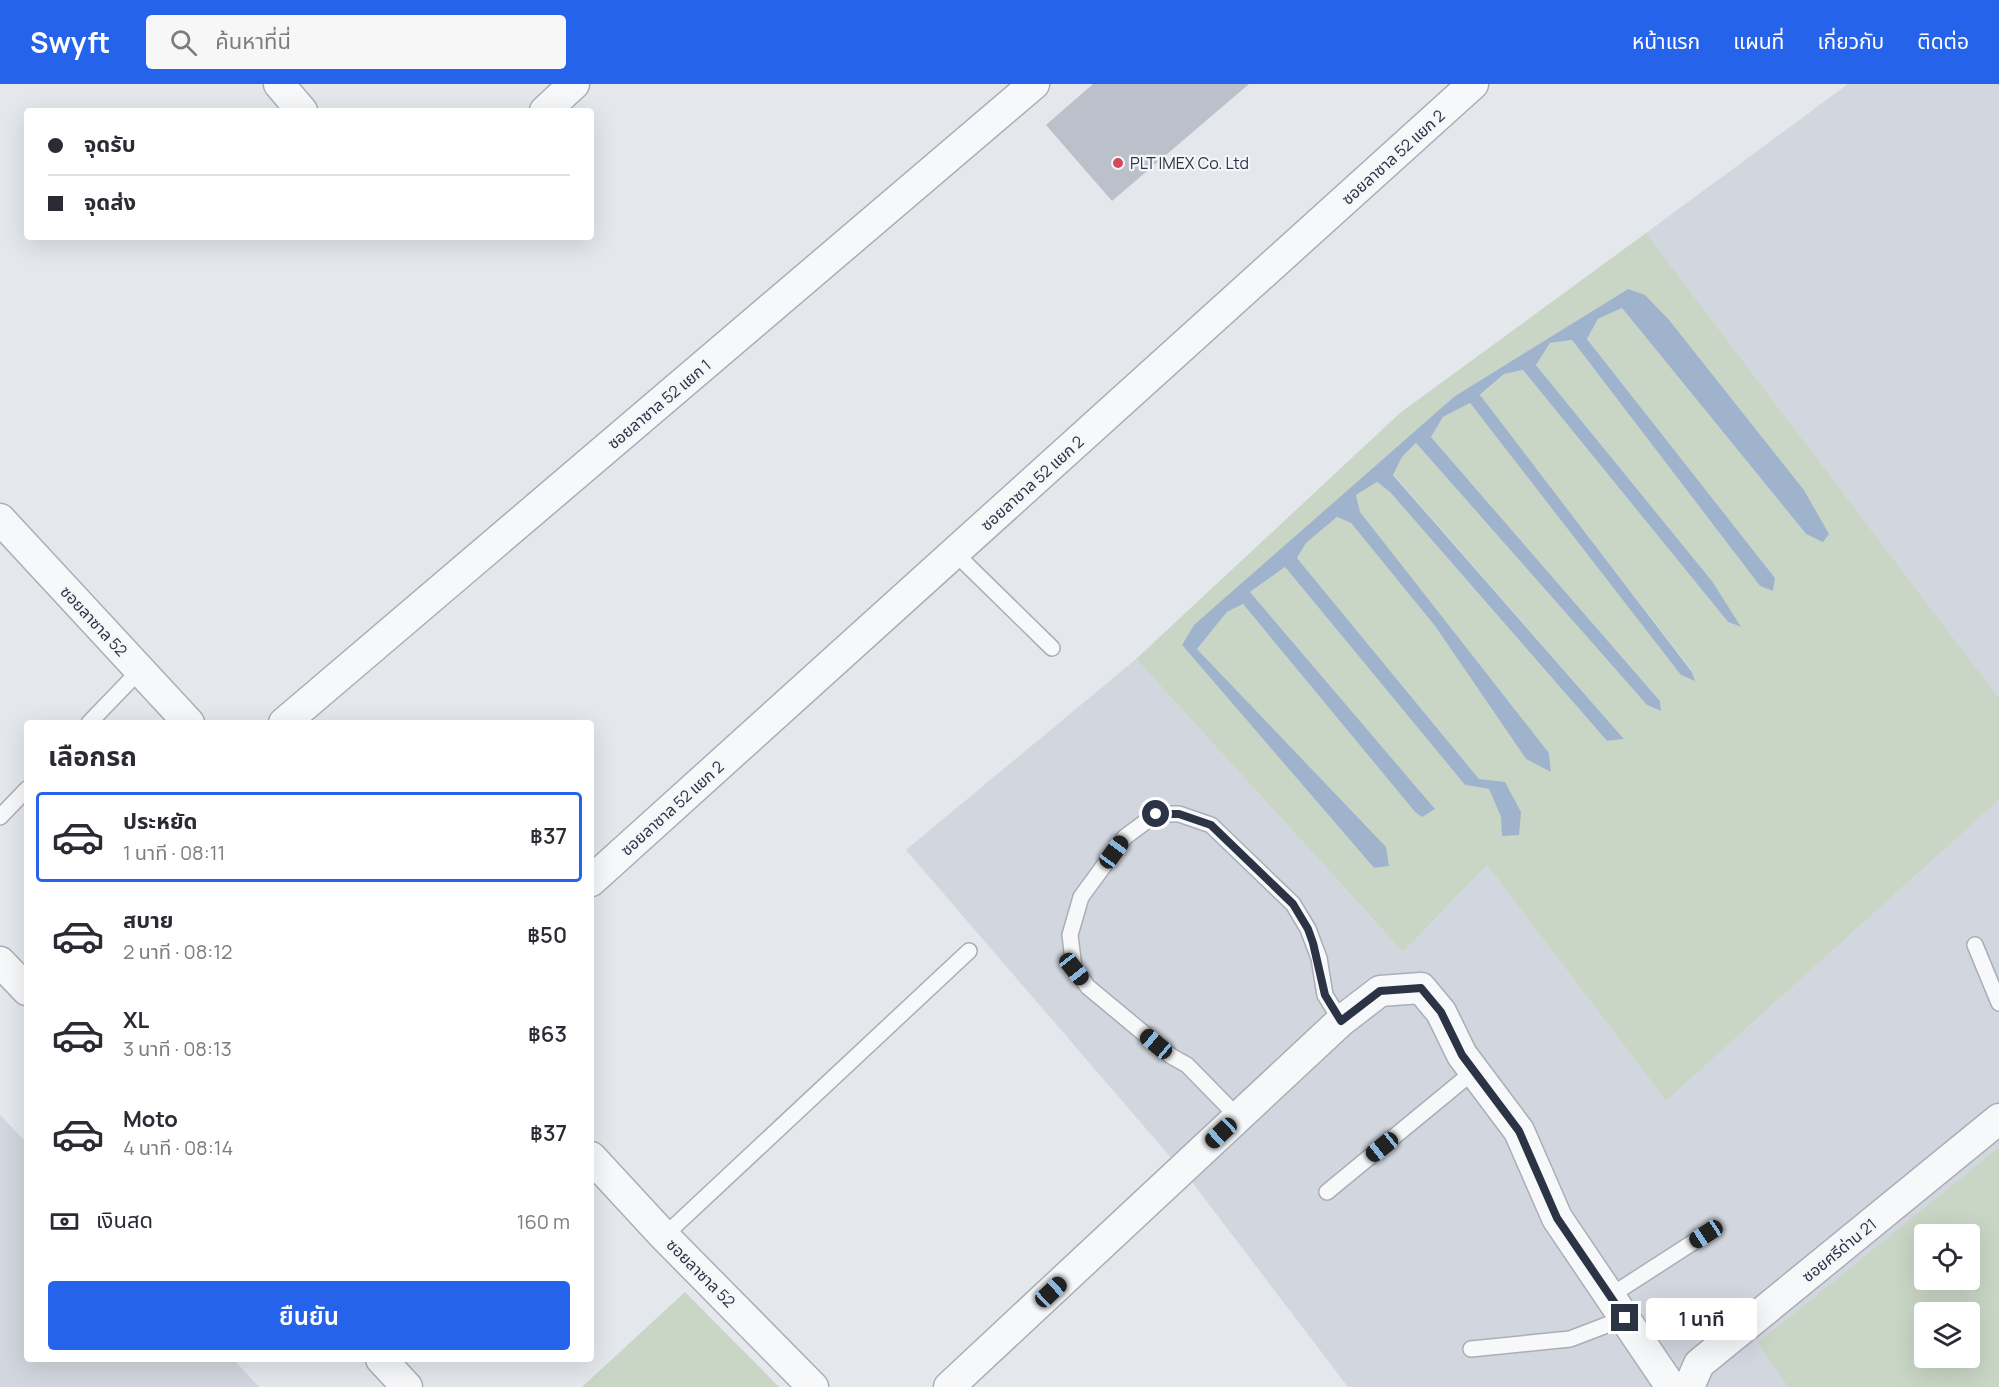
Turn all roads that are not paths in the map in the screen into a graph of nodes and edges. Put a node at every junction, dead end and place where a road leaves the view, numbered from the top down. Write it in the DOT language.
graph roads {
  1 [pos="279,84"];
  2 [pos="574,84"];
  3 [pos="1034,84"];
  4 [pos="1473,84"];
  5 [pos="299,108"];
  6 [pos="548,108"];
  7 [pos="0,519"];
  8 [pos="955,553"];
  9 [pos="1052,648"];
  10 [pos="140,670"];
  11 [pos="93,720"];
  12 [pos="186,720"];
  13 [pos="288,720"];
  14 [pos="24,792"];
  15 [pos="0,817"];
  16 [pos="594,878"];
  17 [pos="1975,945"];
  18 [pos="969,951"];
  19 [pos="0,962"];
  20 [pos="24,987"];
  21 [pos="1999,1003"];
  22 [pos="1341,1021"];
  23 [pos="1474,1071"];
  24 [pos="1238,1117"];
  25 [pos="1999,1119"];
  26 [pos="594,1160"];
  27 [pos="1327,1192"];
  28 [pos="1706,1234"];
  29 [pos="664,1236"];
  30 [pos="1618,1307"];
  31 [pos="1471,1349"];
  32 [pos="384,1362"];
  33 [pos="407,1387"];
  34 [pos="813,1387"];
  35 [pos="949,1387"];
  36 [pos="1671,1387"];
  37 [pos="1689,1387"];
  1 -- 5 [label="street"];
  2 -- 6 [label="street"];
  3 -- 13 [label="street, ซอยลาซาล 52 แยก 1"];
  4 -- 8 [label="street, ซอยลาซาล 52 แยก 2"];
  7 -- 10 [label="street, ซอยลาซาล 52"];
  8 -- 9 [label="lane"];
  8 -- 16 [label="street, ซอยลาซาล 52 แยก 2"];
  10 -- 11 [label="lane"];
  10 -- 12 [label="street, ซอยลาซาล 52"];
  14 -- 15 [label="lane"];
  17 -- 21 [label="lane"];
  18 -- 29 [label="lane"];
  19 -- 20 [label="street"];
  22 -- 23 [label="street"];
  22 -- 24 [label="street"];
  22 -- 24 [label="lane"];
  23 -- 27 [label="lane"];
  23 -- 30 [label="street"];
  24 -- 35 [label="street"];
  25 -- 37 [label="street, ซอยศรีด่าน 21"];
  26 -- 29 [label="street, ซอยลาซาล 52"];
  28 -- 30 [label="lane"];
  29 -- 34 [label="street, ซอยลาซาล 52"];
  30 -- 31 [label="lane"];
  30 -- 36 [label="street"];
  32 -- 33 [label="street"];
}
